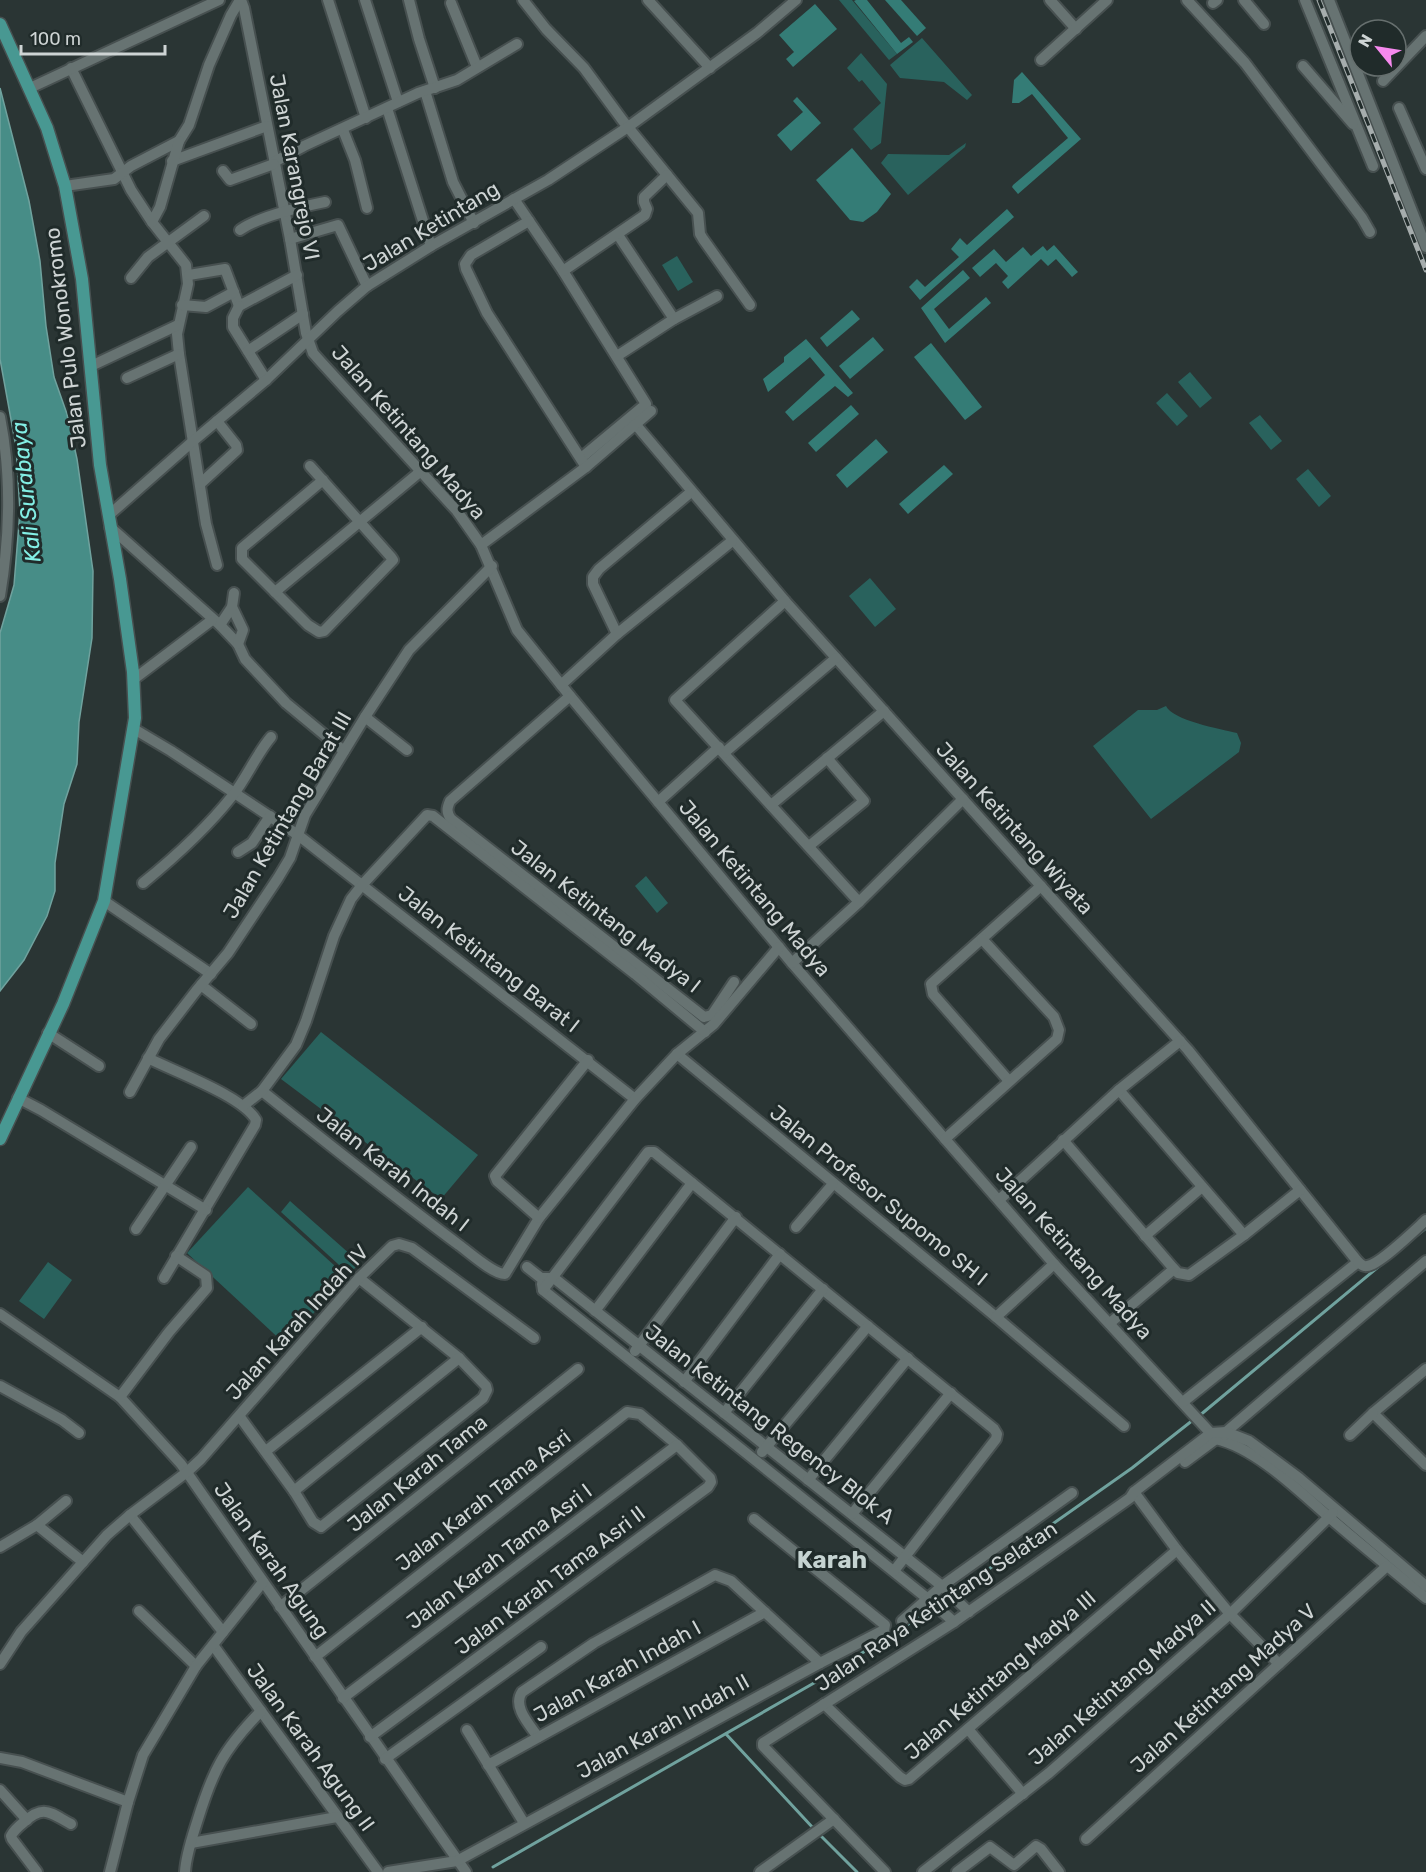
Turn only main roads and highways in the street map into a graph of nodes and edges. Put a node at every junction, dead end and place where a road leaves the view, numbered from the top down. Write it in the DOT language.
graph roads {
  1 [pos="0,24"];
  2 [pos="0,1139"];
  1 -- 2 [label="main road, Jalan Pulo Wonokromo"];
}
